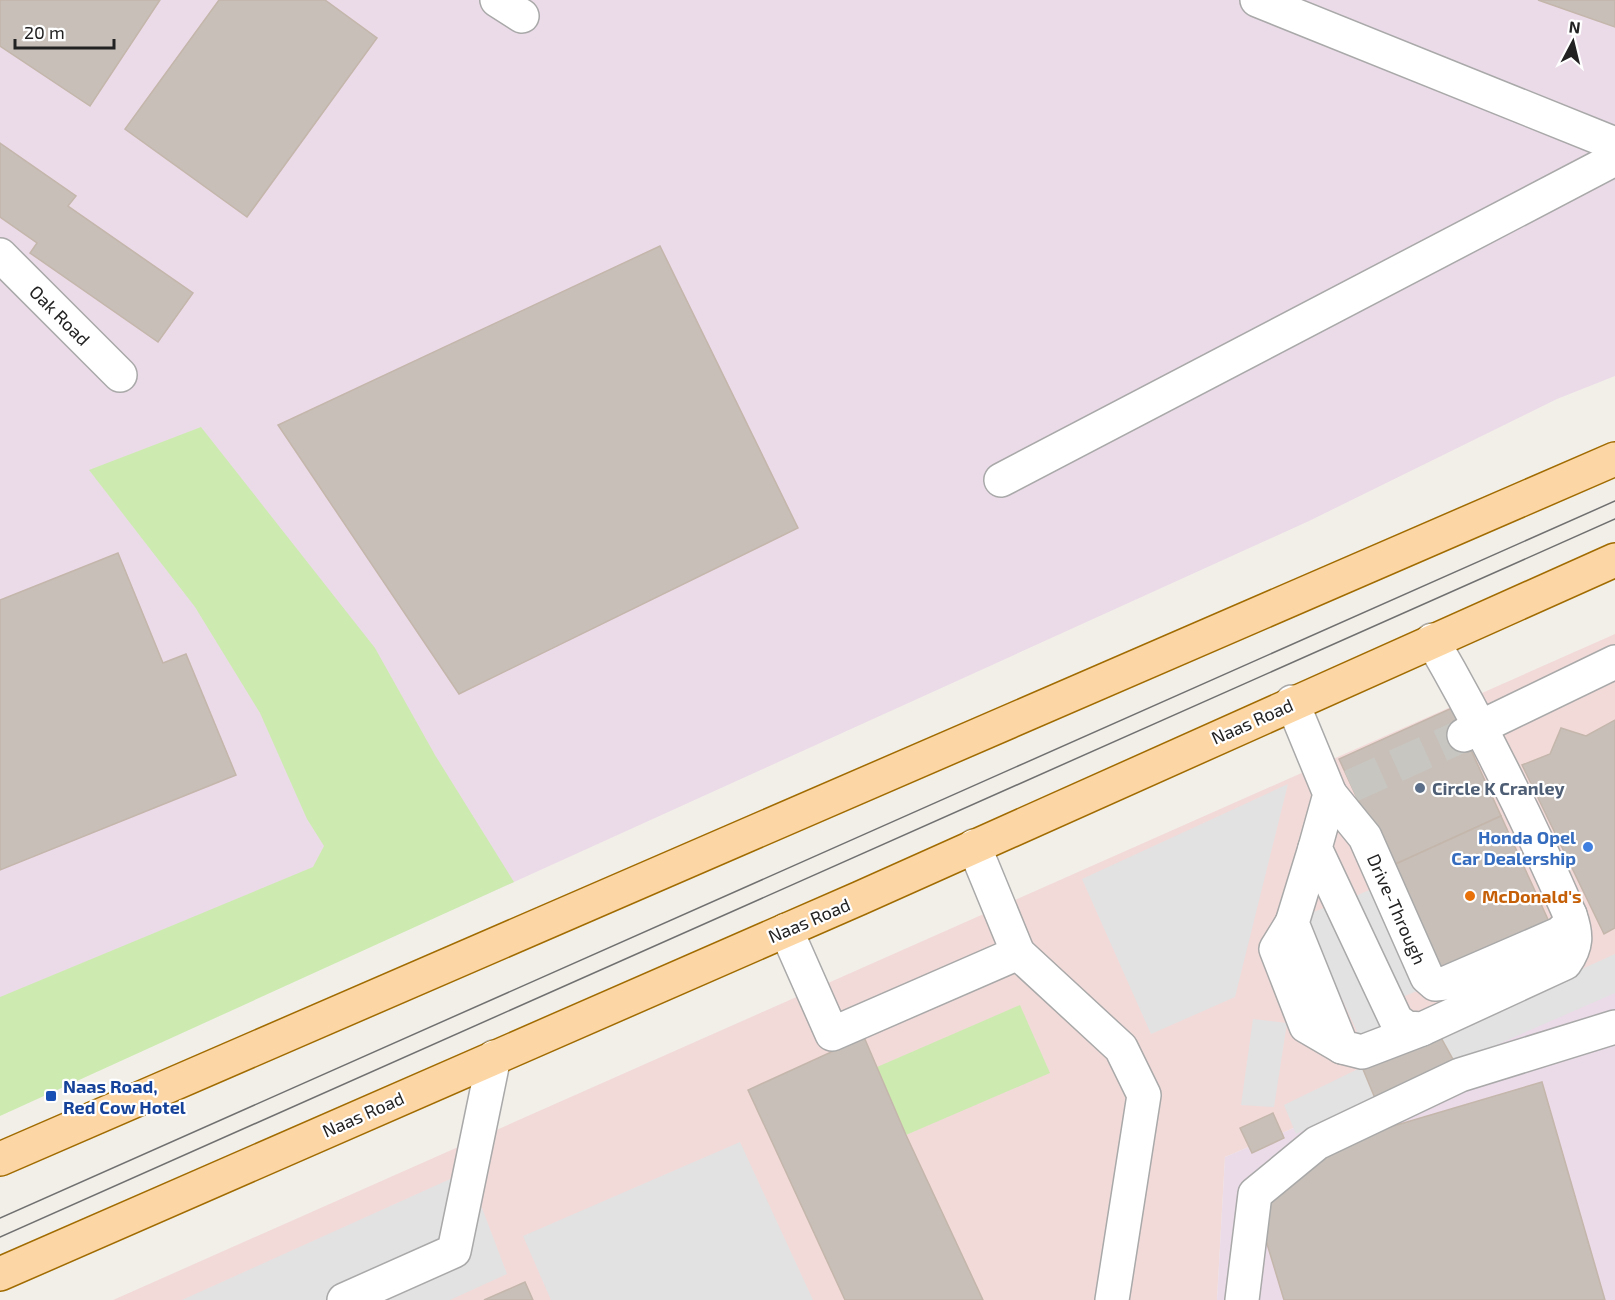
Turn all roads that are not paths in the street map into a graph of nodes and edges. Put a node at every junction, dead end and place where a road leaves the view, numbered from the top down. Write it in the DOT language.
graph roads {
  1 [pos="1257,0"];
  2 [pos="1615,144"];
  3 [pos="1615,159"];
  4 [pos="0,255"];
  5 [pos="120,375"];
  6 [pos="1615,459"];
  7 [pos="1001,480"];
  8 [pos="1615,560"];
  9 [pos="1432,640"];
  10 [pos="1615,662"];
  11 [pos="1293,702"];
  12 [pos="1473,730"];
  13 [pos="1340,790"];
  14 [pos="974,846"];
  15 [pos="1315,848"];
  16 [pos="1570,915"];
  17 [pos="786,930"];
  18 [pos="1018,953"];
  19 [pos="1615,1027"];
  20 [pos="1422,1029"];
  21 [pos="494,1057"];
  22 [pos="0,1159"];
  23 [pos="0,1274"];
  24 [pos="344,1300"];
  25 [pos="1112,1300"];
  26 [pos="1242,1300"];
  1 -- 2 [label="lane"];
  3 -- 7 [label="lane"];
  4 -- 5 [label="lane, Oak Road"];
  6 -- 22 [label="main road"];
  8 -- 9 [label="main road, Naas Road"];
  9 -- 11 [label="main road, Naas Road"];
  9 -- 12 [label="lane"];
  10 -- 12 [label="lane"];
  11 -- 13 [label="lane"];
  11 -- 14 [label="main road, Naas Road"];
  12 -- 16 [label="lane"];
  13 -- 15 [label="lane"];
  13 -- 16 [label="lane, Drive-Through"];
  14 -- 17 [label="main road, Naas Road"];
  14 -- 18 [label="lane"];
  15 -- 20 [label="lane"];
  15 -- 20 [label="lane"];
  16 -- 20 [label="lane"];
  17 -- 18 [label="lane"];
  17 -- 21 [label="main road, Naas Road"];
  18 -- 25 [label="lane"];
  19 -- 26 [label="lane"];
  21 -- 23 [label="main road, Naas Road"];
  21 -- 24 [label="lane"];
}
